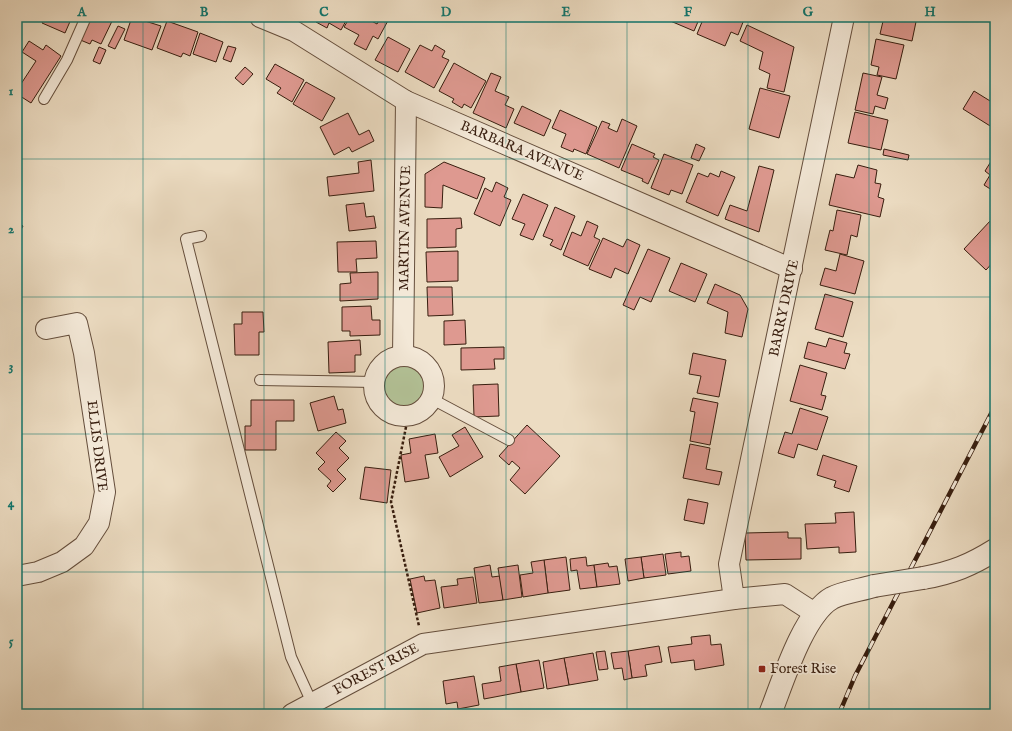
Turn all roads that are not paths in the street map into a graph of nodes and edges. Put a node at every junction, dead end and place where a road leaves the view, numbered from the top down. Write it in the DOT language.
graph roads {
  1 [pos="86,17"];
  2 [pos="260,17"];
  3 [pos="844,17"];
  4 [pos="44,99"];
  5 [pos="406,101"];
  6 [pos="201,236"];
  7 [pos="792,269"];
  8 [pos="46,330"];
  9 [pos="403,356"];
  10 [pos="260,380"];
  11 [pos="374,382"];
  12 [pos="432,399"];
  13 [pos="509,440"];
  14 [pos="995,550"];
  15 [pos="17,576"];
  16 [pos="734,599"];
  17 [pos="816,614"];
  18 [pos="312,703"];
  19 [pos="292,714"];
  20 [pos="770,714"];
  1 -- 4 [label="lane"];
  2 -- 5 [label="street, BARBARA AVENUE"];
  3 -- 7 [label="street, BARRY DRIVE"];
  5 -- 7 [label="street, BARBARA AVENUE"];
  5 -- 9 [label="street, MARTIN AVENUE"];
  6 -- 18 [label="lane"];
  7 -- 16 [label="street, BARRY DRIVE"];
  8 -- 15 [label="street, ELLIS DRIVE"];
  9 -- 11 [label="street"];
  9 -- 12 [label="street"];
  10 -- 11 [label="lane"];
  11 -- 12 [label="street"];
  12 -- 13 [label="lane"];
  14 -- 17 [label="street, bridge"];
  16 -- 17 [label="street, FOREST RISE"];
  16 -- 18 [label="street, FOREST RISE"];
  17 -- 20 [label="street"];
  18 -- 19 [label="street, FOREST RISE"];
}
